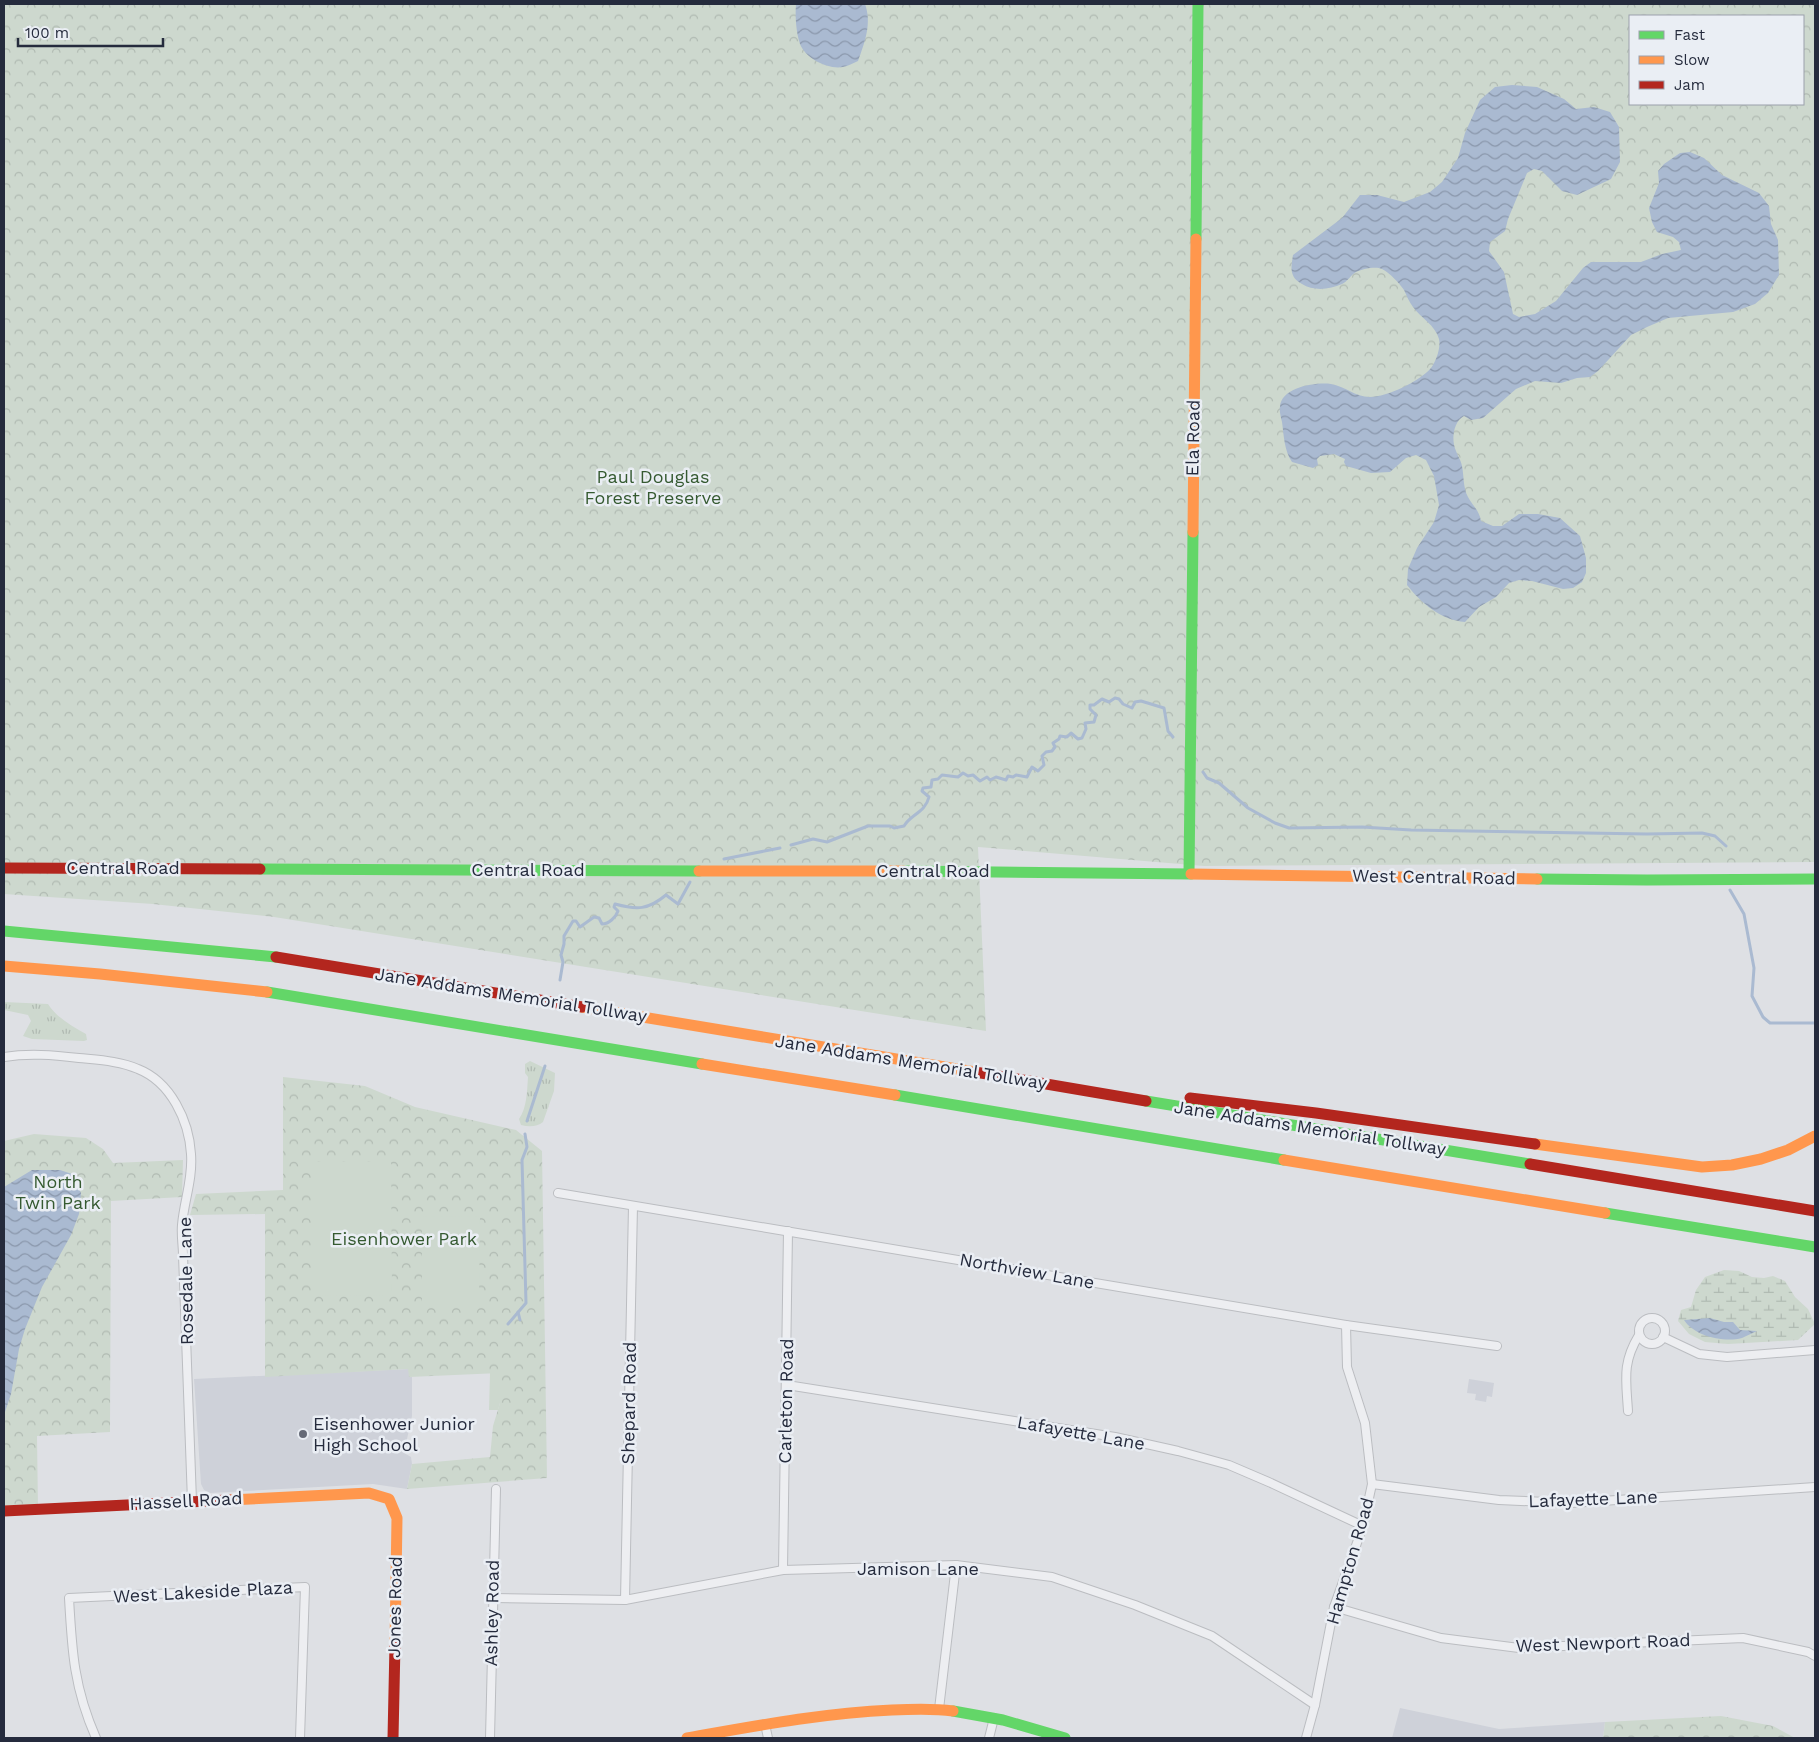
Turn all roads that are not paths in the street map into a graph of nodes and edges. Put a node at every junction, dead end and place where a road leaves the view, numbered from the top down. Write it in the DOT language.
graph roads {
  1 [pos="1198,4"];
  2 [pos="4,868"];
  3 [pos="1052,872"];
  4 [pos="1189,873"];
  5 [pos="1815,879"];
  6 [pos="4,931"];
  7 [pos="4,966"];
  8 [pos="4,1057"];
  9 [pos="1040,1083"];
  10 [pos="1815,1136"];
  11 [pos="558,1194"];
  12 [pos="633,1206"];
  13 [pos="1815,1211"];
  14 [pos="788,1231"];
  15 [pos="1815,1247"];
  16 [pos="1346,1325"];
  17 [pos="1639,1335"];
  18 [pos="1664,1337"];
  19 [pos="1497,1346"];
  20 [pos="1815,1350"];
  21 [pos="786,1385"];
  22 [pos="1628,1411"];
  23 [pos="1372,1484"];
  24 [pos="1815,1486"];
  25 [pos="496,1489"];
  26 [pos="369,1493"];
  27 [pos="192,1501"];
  28 [pos="4,1511"];
  29 [pos="1363,1526"];
  30 [pos="956,1565"];
  31 [pos="783,1570"];
  32 [pos="492,1598"];
  33 [pos="625,1600"];
  34 [pos="1334,1607"];
  35 [pos="1815,1656"];
  36 [pos="1315,1705"];
  37 [pos="938,1709"];
  38 [pos="994,1718"];
  39 [pos="765,1724"];
  40 [pos="96,1738"];
  41 [pos="300,1738"];
  42 [pos="393,1738"];
  43 [pos="490,1738"];
  44 [pos="687,1738"];
  45 [pos="768,1738"];
  46 [pos="989,1738"];
  47 [pos="1065,1738"];
  48 [pos="1306,1738"];
  1 -- 4 [label="main road, Ela Road"];
  2 -- 3 [label="main road, Central Road"];
  3 -- 4 [label="main road, West Central Road"];
  4 -- 5 [label="main road, West Central Road"];
  6 -- 9 [label="main road, Jane Addams Memorial Tollway"];
  7 -- 15 [label="main road, Jane Addams Memorial Tollway"];
  8 -- 27 [label="street, Rosedale Lane"];
  9 -- 10 [label="main road"];
  9 -- 13 [label="main road, Jane Addams Memorial Tollway"];
  11 -- 12 [label="street, Northview Lane"];
  12 -- 14 [label="street, Northview Lane"];
  12 -- 33 [label="street, Shepard Road"];
  14 -- 16 [label="street, Northview Lane"];
  14 -- 21 [label="street, Carleton Road"];
  16 -- 19 [label="street, Northview Lane"];
  16 -- 23 [label="street, Hampton Road"];
  17 -- 18 [label="street"];
  17 -- 18 [label="street"];
  17 -- 22 [label="street"];
  18 -- 20 [label="street"];
  21 -- 29 [label="street, Lafayette Lane"];
  21 -- 31 [label="street, Carleton Road"];
  23 -- 24 [label="street, Lafayette Lane"];
  23 -- 29 [label="street, Hampton Road"];
  25 -- 32 [label="street, Ashley Road"];
  26 -- 27 [label="main road, Hassell Road"];
  26 -- 42 [label="main road, Jones Road"];
  27 -- 28 [label="main road, Hassell Road"];
  29 -- 34 [label="street, Hampton Road"];
  30 -- 31 [label="street, Jamison Lane"];
  30 -- 36 [label="street, Jamison Lane"];
  30 -- 37 [label="street"];
  31 -- 33 [label="street, Jamison Lane"];
  32 -- 33 [label="street, Jamison Lane"];
  32 -- 43 [label="street, Ashley Road"];
  34 -- 35 [label="street, West Newport Road"];
  34 -- 36 [label="street, Hampton Road"];
  36 -- 48 [label="street, Hampton Road"];
  37 -- 38 [label="main road"];
  37 -- 39 [label="main road"];
  38 -- 46 [label="street"];
  38 -- 47 [label="main road"];
  39 -- 44 [label="main road"];
  39 -- 45 [label="street"];
  40 -- 41 [label="street, West Lakeside Plaza"];
}
